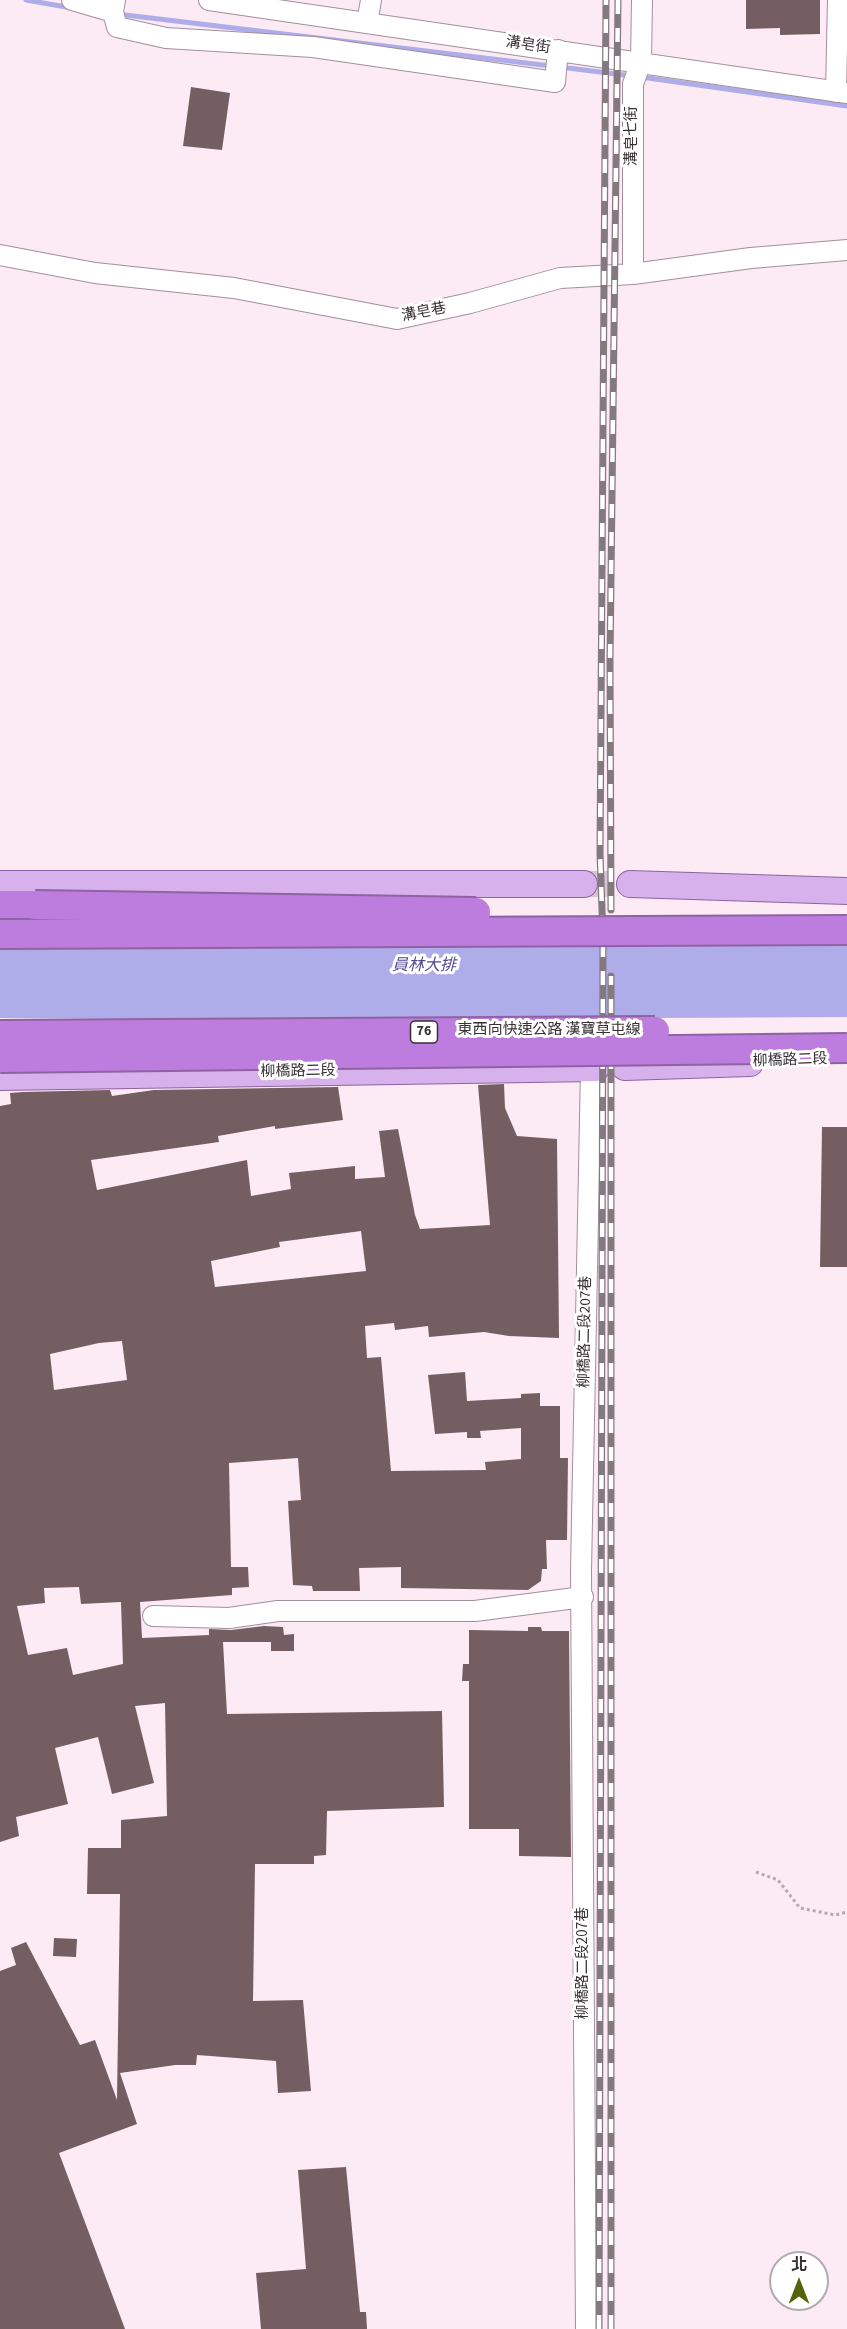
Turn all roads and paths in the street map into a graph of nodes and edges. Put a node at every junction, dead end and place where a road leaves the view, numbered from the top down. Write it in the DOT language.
graph roads {
  1 [pos="72,0"];
  2 [pos="212,0"];
  3 [pos="371,0"];
  4 [pos="642,0"];
  5 [pos="838,0"];
  6 [pos="114,6"];
  7 [pos="321,8"];
  8 [pos="368,23"];
  9 [pos="406,28"];
  10 [pos="558,50"];
  11 [pos="401,60"];
  12 [pos="641,62"];
  13 [pos="842,93"];
  14 [pos="847,250"];
  15 [pos="0,255"];
  16 [pos="633,274"];
  17 [pos="0,884"];
  18 [pos="584,884"];
  19 [pos="630,884"];
  20 [pos="847,891"];
  21 [pos="0,905"];
  22 [pos="847,917"];
  23 [pos="847,930"];
  24 [pos="0,933"];
  25 [pos="847,1030"];
  26 [pos="0,1035"];
  27 [pos="847,1048"];
  28 [pos="0,1058"];
  29 [pos="847,1059"];
  30 [pos="624,1067"];
  31 [pos="593,1068"];
  32 [pos="0,1077"];
  33 [pos="583,1597"];
  34 [pos="153,1616"];
  35 [pos="756,1872"];
  36 [pos="847,1912"];
  37 [pos="586,2329"];
  1 -- 6 [label="street"];
  2 -- 7 [label="street, 溝皂街"];
  3 -- 8 [label="street"];
  4 -- 12 [label="street, 溝皂七街"];
  5 -- 13 [label="street"];
  6 -- 11 [label="street"];
  7 -- 8 [label="street, 溝皂街"];
  8 -- 9 [label="street, 溝皂街"];
  9 -- 10 [label="street, 溝皂街"];
  9 -- 11 [label="street"];
  10 -- 11 [label="street"];
  10 -- 12 [label="street, 溝皂街"];
  12 -- 13 [label="street, 溝皂街"];
  12 -- 16 [label="street, 溝皂七街"];
  14 -- 16 [label="street, 溝皂巷"];
  15 -- 16 [label="street, 溝皂巷"];
  17 -- 18 [label="main road"];
  19 -- 20 [label="main road"];
  21 -- 22 [label="highway, bridge"];
  23 -- 24 [label="highway, bridge"];
  25 -- 26 [label="highway, 東西向快速公路 漢寶草屯線 / 76, bridge"];
  27 -- 28 [label="highway, bridge"];
  29 -- 30 [label="main road, 柳橋路二段"];
  31 -- 32 [label="main road, 柳橋路二段"];
  31 -- 33 [label="street, 柳橋路二段207巷"];
  33 -- 34 [label="street"];
  33 -- 37 [label="street, 柳橋路二段207巷"];
  35 -- 36 [label="path"];
}
